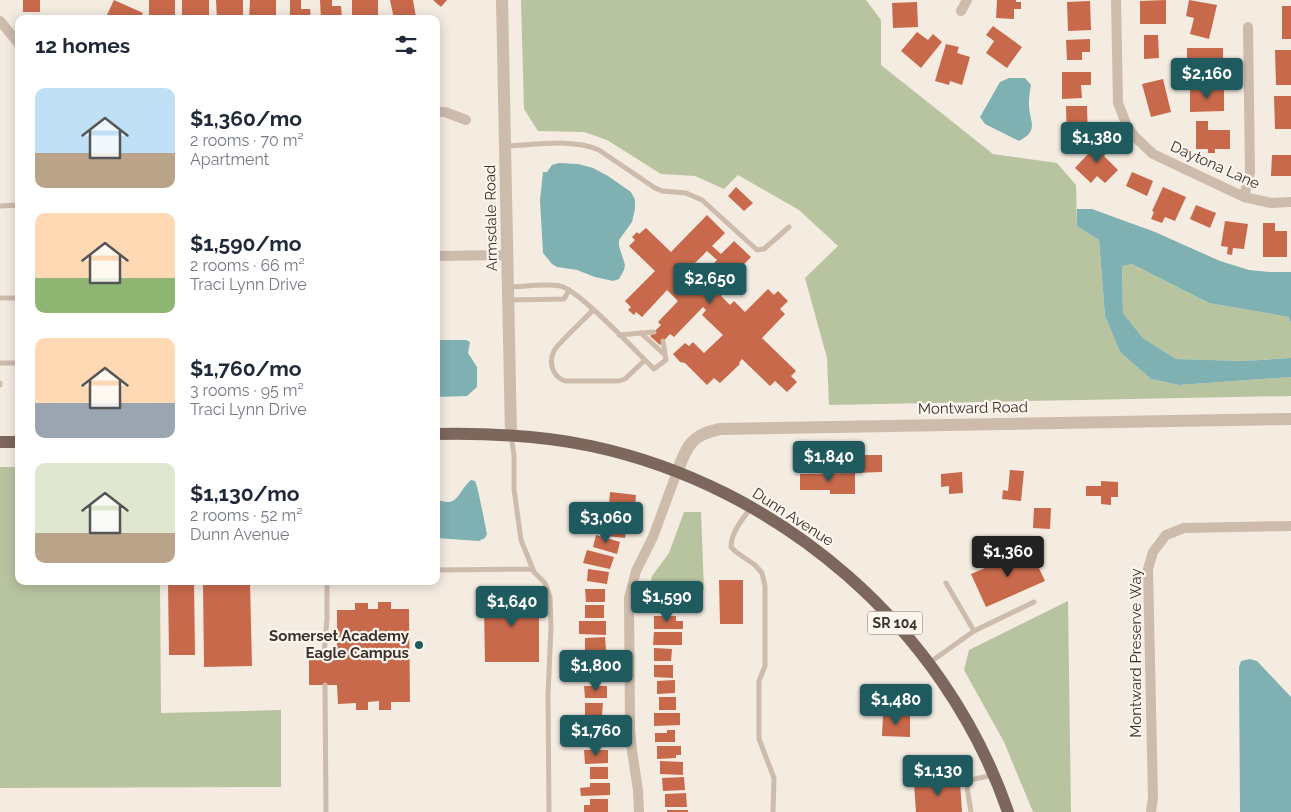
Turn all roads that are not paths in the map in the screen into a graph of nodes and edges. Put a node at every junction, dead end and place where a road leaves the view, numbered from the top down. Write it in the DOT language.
graph roads {
  1 [pos="502,0"];
  2 [pos="967,0"];
  3 [pos="1116,0"];
  4 [pos="962,11"];
  5 [pos="0,21"];
  6 [pos="1248,27"];
  7 [pos="15,39"];
  8 [pos="440,112"];
  9 [pos="466,120"];
  10 [pos="506,146"];
  11 [pos="1244,197"];
  12 [pos="1291,202"];
  13 [pos="15,205"];
  14 [pos="0,206"];
  15 [pos="789,226"];
  16 [pos="508,254"];
  17 [pos="440,256"];
  18 [pos="509,287"];
  19 [pos="569,290"];
  20 [pos="0,298"];
  21 [pos="15,298"];
  22 [pos="509,300"];
  23 [pos="594,310"];
  24 [pos="654,332"];
  25 [pos="641,333"];
  26 [pos="619,335"];
  27 [pos="663,341"];
  28 [pos="665,356"];
  29 [pos="645,360"];
  30 [pos="0,363"];
  31 [pos="15,363"];
  32 [pos="1291,419"];
  33 [pos="440,434"];
  34 [pos="511,435"];
  35 [pos="0,442"];
  36 [pos="15,442"];
  37 [pos="676,472"];
  38 [pos="751,507"];
  39 [pos="1291,526"];
  40 [pos="533,569"];
  41 [pos="440,570"];
  42 [pos="946,583"];
  43 [pos="327,585"];
  44 [pos="1034,602"];
  45 [pos="974,631"];
  46 [pos="324,655"];
  47 [pos="928,663"];
  48 [pos="325,685"];
  49 [pos="993,775"];
  50 [pos="326,812"];
  51 [pos="549,812"];
  52 [pos="639,812"];
  53 [pos="773,812"];
  54 [pos="970,812"];
  55 [pos="1008,812"];
  56 [pos="1151,812"];
  1 -- 10 [label="street, Armsdale Road"];
  2 -- 4 [label="street"];
  3 -- 11 [label="street, Daytona Lane"];
  5 -- 7 [label="street"];
  6 -- 11 [label="street"];
  8 -- 9 [label="street"];
  10 -- 15 [label="lane"];
  10 -- 16 [label="street, Armsdale Road"];
  11 -- 12 [label="street, Daytona Lane"];
  13 -- 14 [label="lane"];
  16 -- 17 [label="street"];
  16 -- 18 [label="street, Armsdale Road"];
  18 -- 19 [label="lane"];
  18 -- 22 [label="street, Armsdale Road"];
  19 -- 22 [label="lane"];
  19 -- 23 [label="lane"];
  20 -- 21 [label="lane"];
  22 -- 34 [label="street, Armsdale Road"];
  23 -- 26 [label="lane"];
  23 -- 29 [label="lane"];
  24 -- 25 [label="lane"];
  25 -- 26 [label="lane"];
  25 -- 28 [label="lane"];
  26 -- 29 [label="lane"];
  27 -- 28 [label="lane"];
  28 -- 29 [label="lane"];
  30 -- 31 [label="lane"];
  32 -- 37 [label="street, Montward Road"];
  33 -- 34 [label="main road, Dunn Avenue / SR 104"];
  34 -- 37 [label="main road, Dunn Avenue / SR 104"];
  34 -- 40 [label="lane"];
  35 -- 36 [label="main road"];
  37 -- 38 [label="main road, Dunn Avenue / SR 104"];
  37 -- 52 [label="street"];
  38 -- 47 [label="main road, Dunn Avenue / SR 104"];
  38 -- 53 [label="lane"];
  39 -- 56 [label="street, Montward Preserve Way"];
  40 -- 41 [label="lane"];
  40 -- 51 [label="lane"];
  42 -- 45 [label="lane"];
  43 -- 46 [label="lane"];
  44 -- 45 [label="lane"];
  45 -- 47 [label="lane"];
  47 -- 49 [label="main road, Dunn Avenue / SR 104"];
  48 -- 50 [label="lane"];
  49 -- 54 [label="lane"];
  49 -- 55 [label="main road, Dunn Avenue / SR 104"];
}
